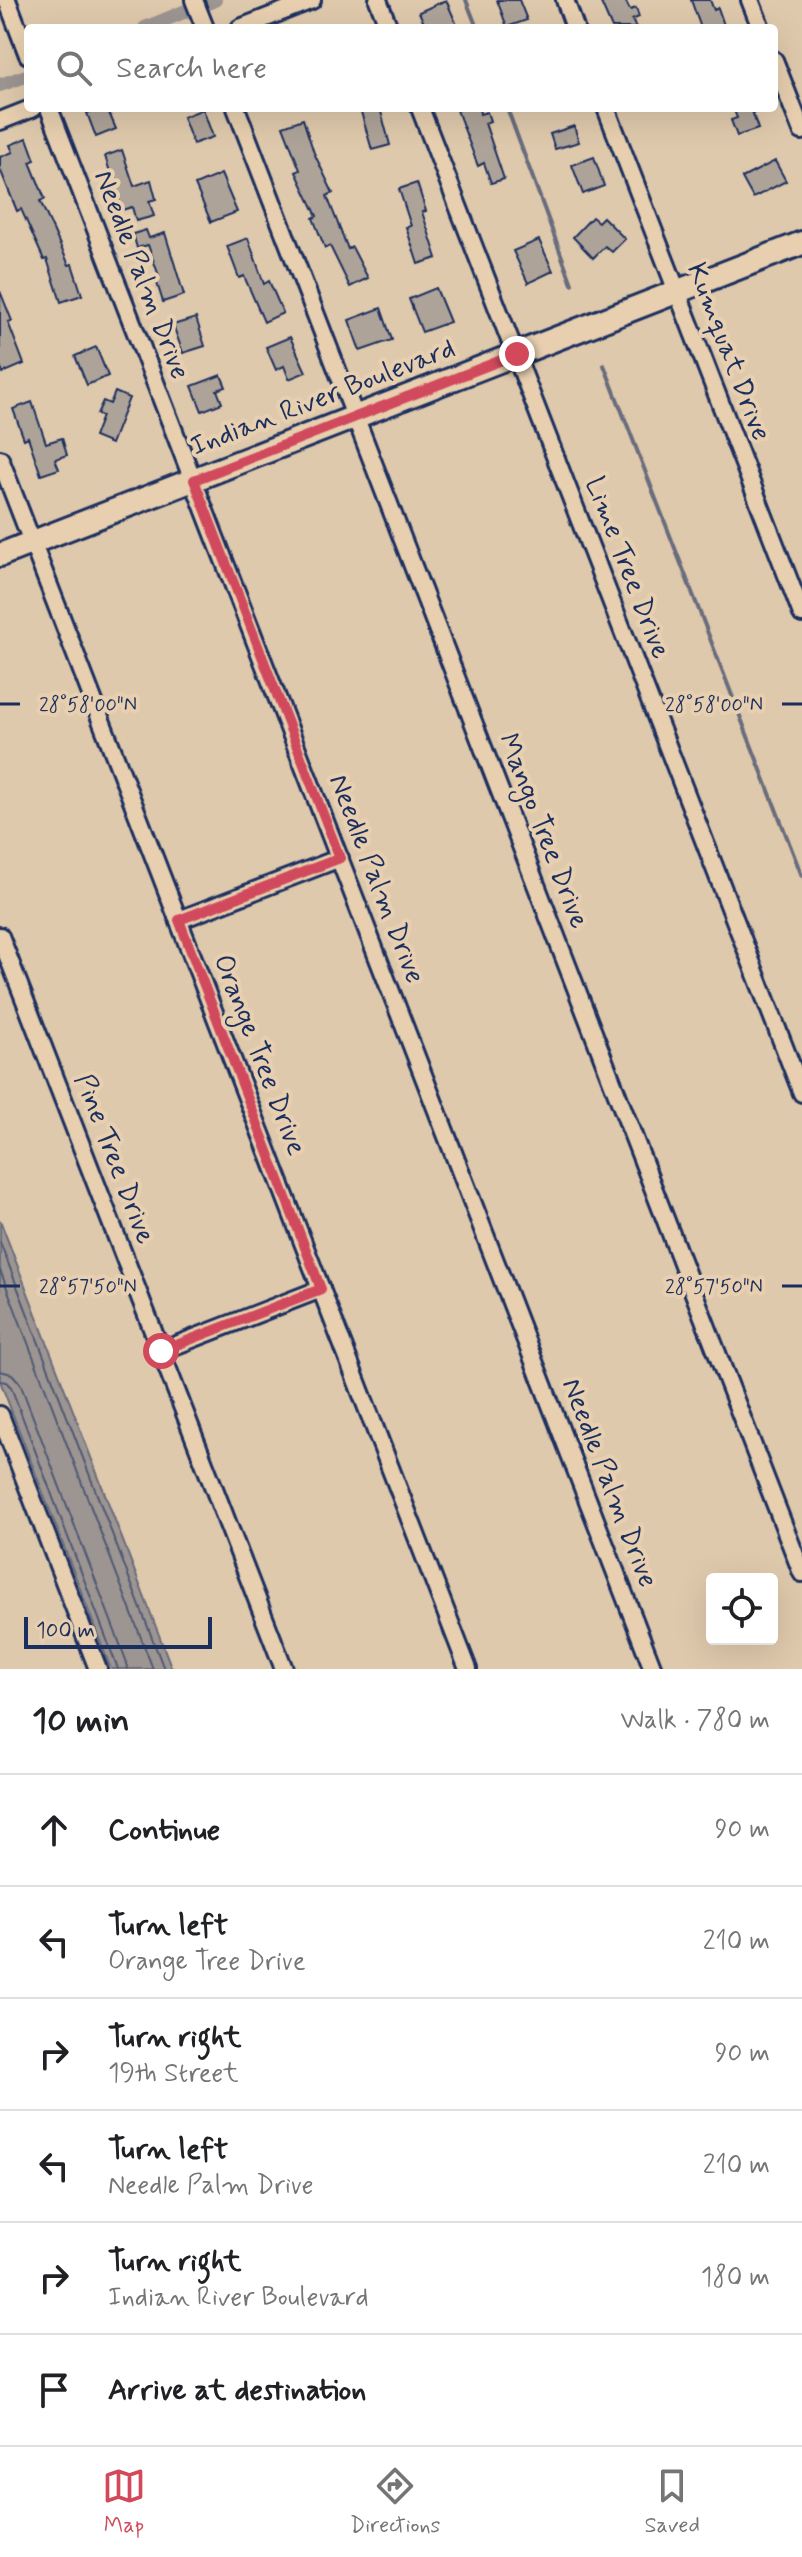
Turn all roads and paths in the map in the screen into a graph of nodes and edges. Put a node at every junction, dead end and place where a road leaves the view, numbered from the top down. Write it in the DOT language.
graph roads {
  1 [pos="7,0"];
  2 [pos="194,0"];
  3 [pos="312,0"];
  4 [pos="378,0"];
  5 [pos="565,0"];
  6 [pos="750,0"];
  7 [pos="203,24"];
  8 [pos="250,24"];
  9 [pos="387,24"];
  10 [pos="574,24"];
  11 [pos="759,24"];
  12 [pos="24,45"];
  13 [pos="778,70"];
  14 [pos="24,112"];
  15 [pos="51,112"];
  16 [pos="238,112"];
  17 [pos="422,112"];
  18 [pos="608,112"];
  19 [pos="0,121"];
  20 [pos="802,131"];
  21 [pos="802,243"];
  22 [pos="677,292"];
  23 [pos="517,354"];
  24 [pos="355,417"];
  25 [pos="0,459"];
  26 [pos="194,480"];
  27 [pos="33,543"];
  28 [pos="0,555"];
  29 [pos="802,614"];
  30 [pos="340,858"];
  31 [pos="179,920"];
  32 [pos="0,936"];
  33 [pos="802,1093"];
  34 [pos="321,1289"];
  35 [pos="161,1351"];
  36 [pos="0,1415"];
  37 [pos="802,1573"];
  38 [pos="98,1669"];
  39 [pos="284,1669"];
  40 [pos="468,1669"];
  41 [pos="653,1669"];
  1 -- 12 [label="street"];
  2 -- 7 [label="street"];
  3 -- 8 [label="street"];
  4 -- 9 [label="street"];
  5 -- 10 [label="street"];
  6 -- 11 [label="street"];
  13 -- 20 [label="street"];
  14 -- 19 [label="street"];
  15 -- 26 [label="street, Needle Palm Drive"];
  16 -- 24 [label="street, Mango Tree Drive"];
  17 -- 23 [label="street, Lime Tree Drive"];
  18 -- 22 [label="street, Kumquat Drive"];
  21 -- 22 [label="main road, Indian River Boulevard"];
  22 -- 23 [label="main road, Indian River Boulevard"];
  22 -- 29 [label="street, Kumquat Drive"];
  23 -- 24 [label="main road, Indian River Boulevard"];
  23 -- 33 [label="street, Lime Tree Drive"];
  24 -- 26 [label="main road, Indian River Boulevard"];
  24 -- 37 [label="street, Mango Tree Drive"];
  25 -- 27 [label="street, Orange Tree Drive"];
  26 -- 27 [label="main road, Indian River Boulevard"];
  26 -- 30 [label="street, Needle Palm Drive"];
  27 -- 28 [label="main road, Indian River Boulevard"];
  27 -- 31 [label="street, Orange Tree Drive"];
  30 -- 31 [label="street"];
  30 -- 41 [label="street, Needle Palm Drive"];
  31 -- 34 [label="street, Orange Tree Drive"];
  32 -- 35 [label="street, Pine Tree Drive"];
  34 -- 35 [label="street"];
  34 -- 40 [label="street, Orange Tree Drive"];
  35 -- 39 [label="street, Pine Tree Drive"];
  36 -- 38 [label="street"];
}
